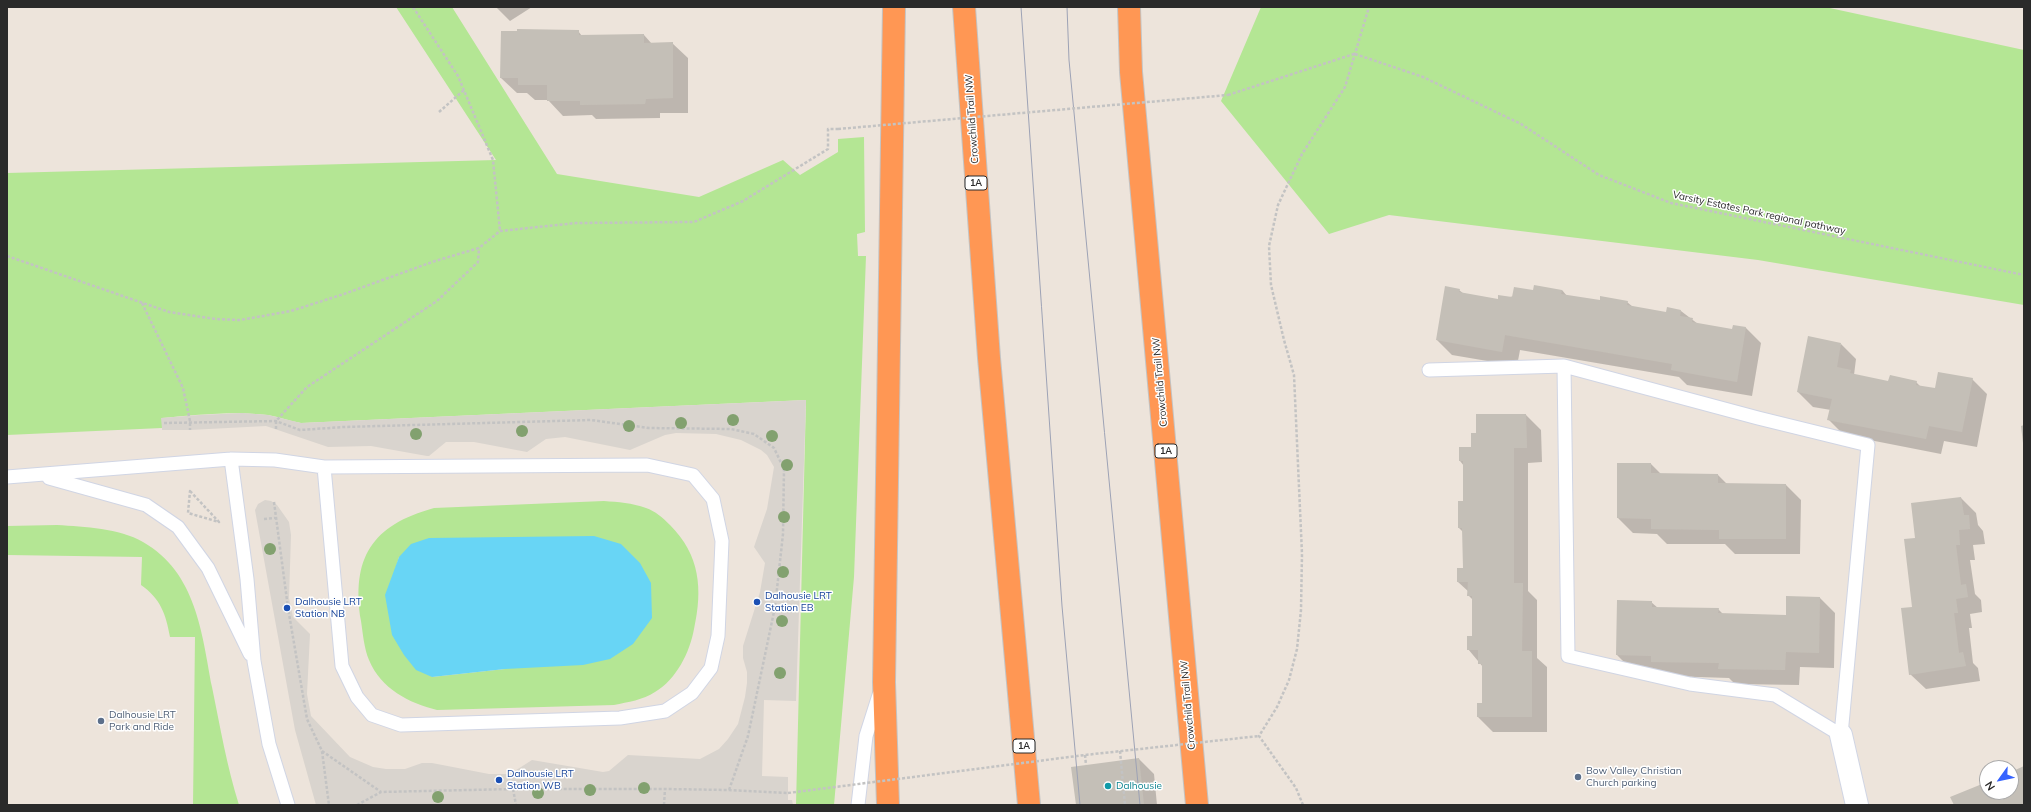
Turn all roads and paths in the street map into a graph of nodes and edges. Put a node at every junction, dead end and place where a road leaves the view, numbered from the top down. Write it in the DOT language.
graph roads {
  1 [pos="413,7"];
  2 [pos="894,7"];
  3 [pos="964,7"];
  4 [pos="1129,7"];
  5 [pos="1369,7"];
  6 [pos="1354,54"];
  7 [pos="464,90"];
  8 [pos="439,112"];
  9 [pos="500,231"];
  10 [pos="479,248"];
  11 [pos="7,256"];
  12 [pos="2024,275"];
  13 [pos="142,303"];
  14 [pos="1564,366"];
  15 [pos="1429,370"];
  16 [pos="190,421"];
  17 [pos="276,421"];
  18 [pos="164,423"];
  19 [pos="276,429"];
  20 [pos="190,430"];
  21 [pos="231,458"];
  22 [pos="324,467"];
  23 [pos="41,476"];
  24 [pos="7,477"];
  25 [pos="190,491"];
  26 [pos="274,502"];
  27 [pos="276,518"];
  28 [pos="257,519"];
  29 [pos="254,661"];
  30 [pos="884,682"];
  31 [pos="1841,735"];
  32 [pos="1259,736"];
  33 [pos="322,751"];
  34 [pos="1120,751"];
  35 [pos="1085,754"];
  36 [pos="1086,765"];
  37 [pos="513,789"];
  38 [pos="665,789"];
  39 [pos="729,790"];
  40 [pos="381,792"];
  41 [pos="288,805"];
  42 [pos="329,805"];
  43 [pos="357,805"];
  44 [pos="516,805"];
  45 [pos="664,805"];
  46 [pos="858,805"];
  47 [pos="888,805"];
  48 [pos="1029,805"];
  49 [pos="1125,805"];
  50 [pos="1197,805"];
  51 [pos="1303,805"];
  52 [pos="1857,805"];
  1 -- 7 [label="path"];
  2 -- 30 [label="highway"];
  3 -- 48 [label="highway, Crowchild Trail NW / 1A"];
  4 -- 50 [label="highway, Crowchild Trail NW / 1A"];
  5 -- 6 [label="path"];
  6 -- 9 [label="path, bridge"];
  6 -- 12 [label="path, Varsity Estates Park regional pathway"];
  6 -- 32 [label="path"];
  7 -- 8 [label="path"];
  7 -- 9 [label="path"];
  9 -- 10 [label="path"];
  10 -- 13 [label="path"];
  10 -- 17 [label="path"];
  11 -- 13 [label="path"];
  13 -- 16 [label="path"];
  14 -- 15 [label="lane"];
  14 -- 31 [label="lane"];
  14 -- 31 [label="lane"];
  16 -- 17 [label="path"];
  16 -- 18 [label="path"];
  16 -- 20 [label="path"];
  17 -- 19 [label="path"];
  17 -- 39 [label="path"];
  21 -- 22 [label="lane"];
  21 -- 23 [label="lane"];
  21 -- 29 [label="lane"];
  22 -- 22 [label="lane"];
  23 -- 24 [label="lane"];
  23 -- 29 [label="lane"];
  25 -- 25 [label="path"];
  26 -- 27 [label="path"];
  27 -- 28 [label="path"];
  27 -- 33 [label="path"];
  29 -- 41 [label="lane"];
  30 -- 46 [label="lane"];
  30 -- 47 [label="highway"];
  31 -- 52 [label="street"];
  32 -- 34 [label="path, bridge"];
  32 -- 51 [label="path"];
  33 -- 40 [label="path"];
  33 -- 42 [label="path"];
  34 -- 35 [label="path, bridge"];
  34 -- 49 [label="path"];
  35 -- 36 [label="path"];
  35 -- 39 [label="path, bridge"];
  37 -- 38 [label="path"];
  37 -- 40 [label="path"];
  37 -- 44 [label="path"];
  38 -- 39 [label="path"];
  38 -- 45 [label="path"];
  40 -- 43 [label="path"];
}
